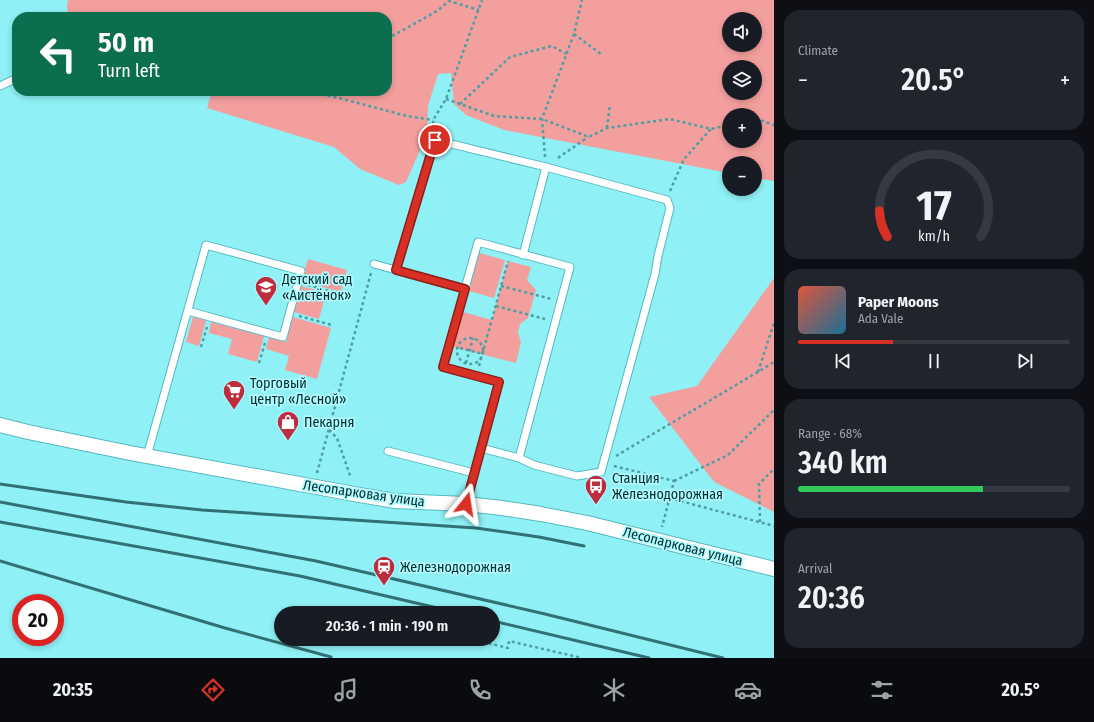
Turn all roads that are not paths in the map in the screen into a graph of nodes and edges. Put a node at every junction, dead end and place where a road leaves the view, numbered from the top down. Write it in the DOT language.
graph roads {
  1 [pos="12,80"];
  2 [pos="0,86"];
  3 [pos="546,167"];
  4 [pos="523,254"];
  5 [pos="374,264"];
  6 [pos="396,270"];
  7 [pos="465,289"];
  8 [pos="188,311"];
  9 [pos="0,425"];
  10 [pos="481,448"];
  11 [pos="388,451"];
  12 [pos="147,456"];
  13 [pos="519,458"];
  14 [pos="474,473"];
  15 [pos="466,504"];
  16 [pos="774,569"];
  1 -- 2 [label="lane"];
  3 -- 4 [label="lane"];
  3 -- 6 [label="lane"];
  3 -- 13 [label="lane"];
  4 -- 7 [label="lane"];
  4 -- 13 [label="lane"];
  5 -- 6 [label="lane"];
  6 -- 7 [label="lane"];
  7 -- 10 [label="lane"];
  8 -- 8 [label="lane"];
  8 -- 12 [label="lane"];
  9 -- 12 [label="street, Лесопарковая улица"];
  10 -- 13 [label="lane"];
  10 -- 14 [label="lane"];
  11 -- 14 [label="lane"];
  12 -- 15 [label="street, Лесопарковая улица"];
  14 -- 15 [label="lane"];
  15 -- 16 [label="street, Лесопарковая улица"];
}
